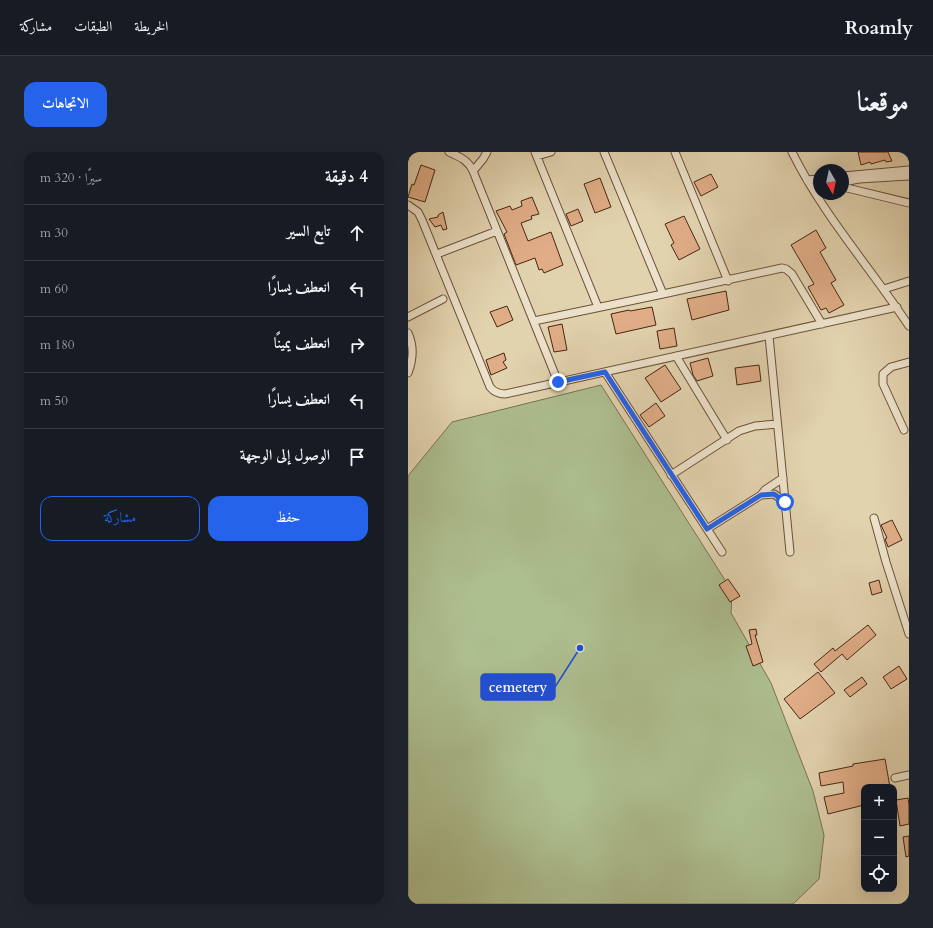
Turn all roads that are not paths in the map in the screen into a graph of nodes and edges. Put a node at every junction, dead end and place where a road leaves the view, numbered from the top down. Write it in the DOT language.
graph roads {
  1 [pos="449,152"];
  2 [pos="487,152"];
  3 [pos="551,152"];
  4 [pos="604,152"];
  5 [pos="675,152"];
  6 [pos="792,152"];
  7 [pos="538,153"];
  8 [pos="909,170"];
  9 [pos="474,171"];
  10 [pos="849,175"];
  11 [pos="909,176"];
  12 [pos="807,180"];
  13 [pos="813,180"];
  14 [pos="849,181"];
  15 [pos="813,188"];
  16 [pos="849,189"];
  17 [pos="822,200"];
  18 [pos="909,204"];
  19 [pos="408,205"];
  20 [pos="497,231"];
  21 [pos="437,254"];
  22 [pos="909,280"];
  23 [pos="728,281"];
  24 [pos="884,289"];
  25 [pos="663,294"];
  26 [pos="443,299"];
  27 [pos="598,307"];
  28 [pos="897,307"];
  29 [pos="408,317"];
  30 [pos="534,320"];
  31 [pos="822,324"];
  32 [pos="909,326"];
  33 [pos="408,334"];
  34 [pos="769,336"];
  35 [pos="676,356"];
  36 [pos="909,362"];
  37 [pos="605,372"];
  38 [pos="408,373"];
  39 [pos="558,382"];
  40 [pos="777,424"];
  41 [pos="904,430"];
  42 [pos="726,440"];
  43 [pos="671,475"];
  44 [pos="783,478"];
  45 [pos="761,495"];
  46 [pos="785,502"];
  47 [pos="874,518"];
  48 [pos="707,529"];
  49 [pos="722,552"];
  50 [pos="790,552"];
  51 [pos="909,634"];
  52 [pos="909,775"];
  53 [pos="895,778"];
  1 -- 9 [label="street"];
  2 -- 9 [label="street"];
  3 -- 7 [label="street"];
  4 -- 25 [label="street"];
  5 -- 23 [label="street"];
  6 -- 12 [label="street"];
  7 -- 27 [label="street"];
  8 -- 10 [label="street"];
  9 -- 20 [label="street"];
  11 -- 14 [label="street"];
  12 -- 13 [label="street"];
  12 -- 15 [label="street"];
  16 -- 18 [label="street"];
  17 -- 24 [label="street"];
  19 -- 21 [label="street"];
  20 -- 21 [label="street"];
  20 -- 30 [label="street"];
  21 -- 39 [label="street"];
  22 -- 24 [label="street"];
  23 -- 25 [label="street"];
  23 -- 31 [label="street"];
  24 -- 28 [label="street"];
  25 -- 27 [label="street"];
  26 -- 29 [label="street"];
  27 -- 30 [label="street"];
  28 -- 31 [label="street"];
  28 -- 32 [label="street"];
  30 -- 39 [label="street"];
  31 -- 34 [label="street"];
  33 -- 38 [label="street"];
  34 -- 35 [label="street"];
  34 -- 40 [label="street"];
  35 -- 37 [label="street"];
  35 -- 42 [label="street"];
  36 -- 41 [label="street"];
  37 -- 39 [label="street"];
  37 -- 43 [label="street"];
  40 -- 42 [label="street"];
  40 -- 44 [label="street"];
  42 -- 43 [label="street"];
  43 -- 48 [label="street"];
  44 -- 45 [label="street"];
  44 -- 46 [label="street"];
  45 -- 46 [label="street"];
  45 -- 48 [label="street"];
  46 -- 50 [label="street"];
  47 -- 51 [label="street"];
  48 -- 49 [label="street"];
  52 -- 53 [label="street"];
}
